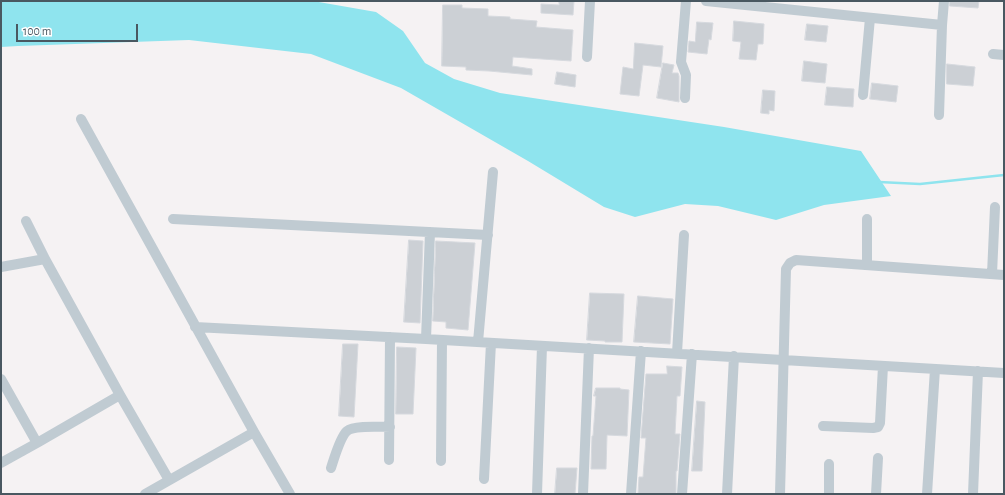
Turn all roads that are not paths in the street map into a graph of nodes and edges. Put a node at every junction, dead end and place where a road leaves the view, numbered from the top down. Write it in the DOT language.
graph roads {
  1 [pos="590,1"];
  2 [pos="686,1"];
  3 [pos="706,1"];
  4 [pos="944,1"];
  5 [pos="870,18"];
  6 [pos="942,25"];
  7 [pos="992,54"];
  8 [pos="1004,55"];
  9 [pos="588,57"];
  10 [pos="863,95"];
  11 [pos="685,98"];
  12 [pos="939,115"];
  13 [pos="81,119"];
  14 [pos="493,172"];
  15 [pos="995,207"];
  16 [pos="173,219"];
  17 [pos="867,219"];
  18 [pos="26,221"];
  19 [pos="430,232"];
  20 [pos="488,235"];
  21 [pos="684,236"];
  22 [pos="45,259"];
  23 [pos="867,266"];
  24 [pos="1,267"];
  25 [pos="992,274"];
  26 [pos="1004,275"];
  27 [pos="195,327"];
  28 [pos="390,338"];
  29 [pos="426,339"];
  30 [pos="442,340"];
  31 [pos="478,342"];
  32 [pos="491,343"];
  33 [pos="542,346"];
  34 [pos="589,348"];
  35 [pos="641,351"];
  36 [pos="677,353"];
  37 [pos="692,354"];
  38 [pos="734,356"];
  39 [pos="783,359"];
  40 [pos="883,366"];
  41 [pos="935,369"];
  42 [pos="978,372"];
  43 [pos="1004,373"];
  44 [pos="1,379"];
  45 [pos="120,395"];
  46 [pos="823,426"];
  47 [pos="390,427"];
  48 [pos="254,432"];
  49 [pos="36,443"];
  50 [pos="878,458"];
  51 [pos="389,460"];
  52 [pos="1,462"];
  53 [pos="441,462"];
  54 [pos="829,464"];
  55 [pos="331,468"];
  56 [pos="484,479"];
  57 [pos="169,480"];
  58 [pos="145,494"];
  59 [pos="290,494"];
  60 [pos="537,494"];
  61 [pos="583,494"];
  62 [pos="631,494"];
  63 [pos="682,494"];
  64 [pos="727,494"];
  65 [pos="780,494"];
  66 [pos="829,494"];
  67 [pos="876,494"];
  68 [pos="927,494"];
  69 [pos="973,494"];
  1 -- 9 [label="street"];
  2 -- 11 [label="street"];
  3 -- 5 [label="street"];
  4 -- 6 [label="street"];
  5 -- 6 [label="street"];
  5 -- 10 [label="street"];
  6 -- 12 [label="street"];
  7 -- 8 [label="street"];
  13 -- 27 [label="street"];
  14 -- 20 [label="street"];
  15 -- 25 [label="street"];
  16 -- 19 [label="street"];
  17 -- 23 [label="street"];
  18 -- 22 [label="street"];
  19 -- 20 [label="street"];
  19 -- 29 [label="street"];
  20 -- 31 [label="street"];
  21 -- 36 [label="street"];
  22 -- 24 [label="street"];
  22 -- 45 [label="street"];
  23 -- 25 [label="street"];
  23 -- 39 [label="street"];
  25 -- 26 [label="street"];
  27 -- 28 [label="street"];
  27 -- 48 [label="street"];
  28 -- 29 [label="street"];
  28 -- 47 [label="street"];
  29 -- 30 [label="street"];
  30 -- 31 [label="street"];
  30 -- 53 [label="street"];
  31 -- 32 [label="street"];
  32 -- 33 [label="street"];
  32 -- 56 [label="street"];
  33 -- 34 [label="street"];
  33 -- 60 [label="street"];
  34 -- 35 [label="street"];
  34 -- 61 [label="street"];
  35 -- 36 [label="street"];
  35 -- 62 [label="street"];
  36 -- 37 [label="street"];
  37 -- 38 [label="street"];
  37 -- 63 [label="street"];
  38 -- 39 [label="street"];
  38 -- 64 [label="street"];
  39 -- 40 [label="street"];
  39 -- 65 [label="street"];
  40 -- 41 [label="street"];
  40 -- 46 [label="street"];
  41 -- 42 [label="street"];
  41 -- 68 [label="street"];
  42 -- 43 [label="street"];
  42 -- 69 [label="street"];
  44 -- 49 [label="street"];
  45 -- 49 [label="street"];
  45 -- 57 [label="street"];
  47 -- 51 [label="street"];
  47 -- 55 [label="street"];
  48 -- 57 [label="street"];
  48 -- 59 [label="street"];
  49 -- 52 [label="street"];
  50 -- 67 [label="street"];
  54 -- 66 [label="street"];
  57 -- 58 [label="street"];
}
